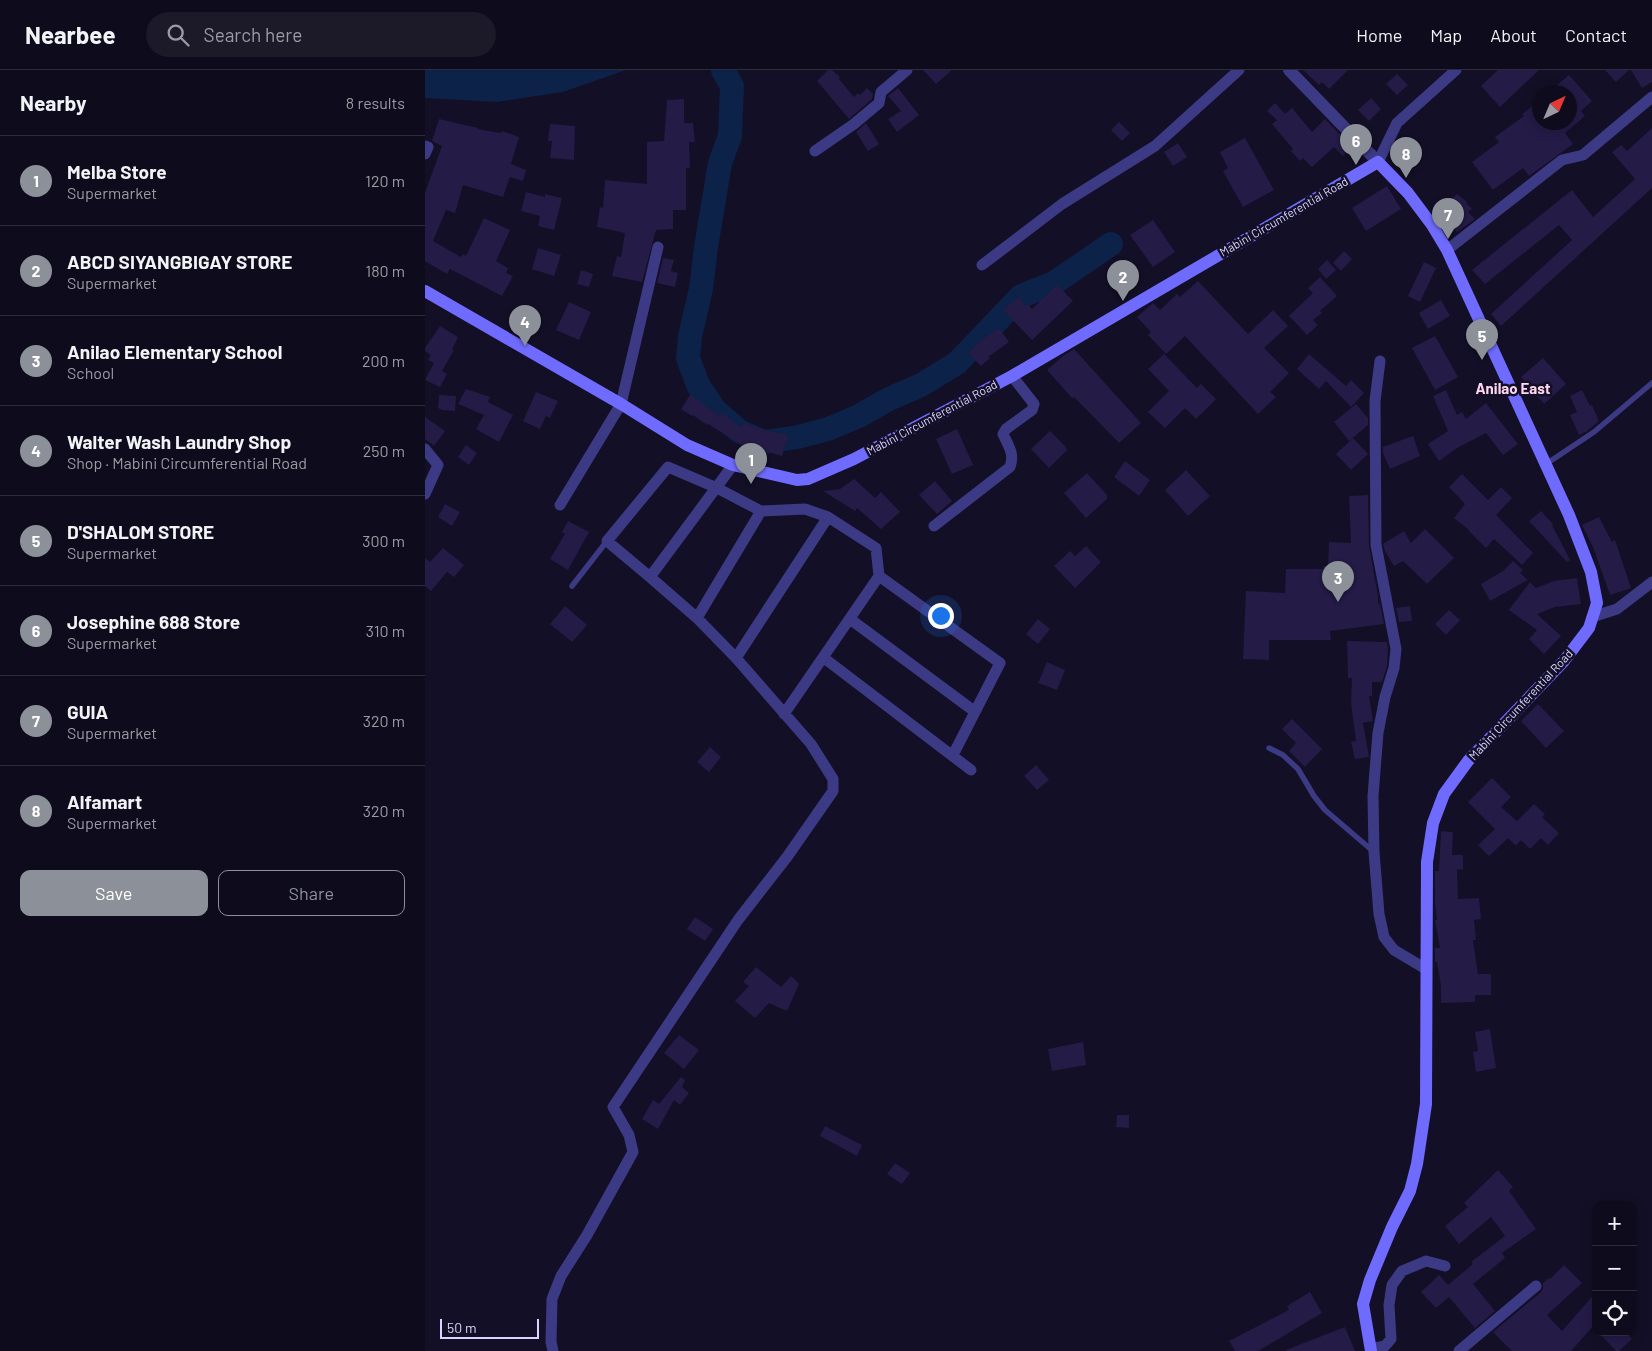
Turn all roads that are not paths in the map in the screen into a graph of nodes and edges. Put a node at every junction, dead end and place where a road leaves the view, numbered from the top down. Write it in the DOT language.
graph roads {
  1 [pos="907,70"];
  2 [pos="1239,70"];
  3 [pos="1289,70"];
  4 [pos="1456,70"];
  5 [pos="1652,97"];
  6 [pos="425,146"];
  7 [pos="815,151"];
  8 [pos="425,154"];
  9 [pos="1378,162"];
  10 [pos="658,247"];
  11 [pos="1447,250"];
  12 [pos="982,265"];
  13 [pos="425,291"];
  14 [pos="1381,361"];
  15 [pos="1012,376"];
  16 [pos="1652,383"];
  17 [pos="621,404"];
  18 [pos="425,449"];
  19 [pos="1546,464"];
  20 [pos="733,465"];
  21 [pos="717,488"];
  22 [pos="425,494"];
  23 [pos="560,505"];
  24 [pos="761,511"];
  25 [pos="828,517"];
  26 [pos="934,526"];
  27 [pos="607,541"];
  28 [pos="879,576"];
  29 [pos="649,577"];
  30 [pos="1652,582"];
  31 [pos="572,586"];
  32 [pos="1592,617"];
  33 [pos="697,618"];
  34 [pos="850,619"];
  35 [pos="736,658"];
  36 [pos="824,658"];
  37 [pos="975,711"];
  38 [pos="785,714"];
  39 [pos="1269,748"];
  40 [pos="953,755"];
  41 [pos="971,770"];
  42 [pos="1374,852"];
  43 [pos="1426,969"];
  44 [pos="1445,1266"];
  45 [pos="1536,1286"];
  46 [pos="1371,1350"];
  47 [pos="553,1351"];
  48 [pos="1459,1351"];
  1 -- 7 [label="street"];
  2 -- 12 [label="street"];
  3 -- 9 [label="street"];
  4 -- 9 [label="street"];
  5 -- 11 [label="street"];
  6 -- 8 [label="street"];
  9 -- 11 [label="main road, Mabini Circumferential Road"];
  9 -- 15 [label="main road, Mabini Circumferential Road"];
  10 -- 17 [label="street"];
  11 -- 19 [label="main road, Mabini Circumferential Road"];
  13 -- 17 [label="main road, Mabini Circumferential Road"];
  14 -- 42 [label="street"];
  15 -- 20 [label="main road, Mabini Circumferential Road"];
  15 -- 26 [label="street"];
  16 -- 19 [label="lane"];
  17 -- 20 [label="main road, Mabini Circumferential Road"];
  17 -- 23 [label="street"];
  18 -- 22 [label="street"];
  19 -- 32 [label="main road, Mabini Circumferential Road"];
  20 -- 21 [label="street"];
  21 -- 24 [label="street"];
  21 -- 27 [label="street"];
  21 -- 29 [label="street"];
  24 -- 25 [label="street"];
  24 -- 33 [label="street"];
  25 -- 28 [label="street"];
  25 -- 35 [label="street"];
  27 -- 29 [label="street"];
  27 -- 31 [label="lane"];
  28 -- 34 [label="street"];
  28 -- 37 [label="street"];
  29 -- 33 [label="street"];
  30 -- 32 [label="street"];
  32 -- 43 [label="main road, Mabini Circumferential Road"];
  33 -- 35 [label="street"];
  34 -- 36 [label="street"];
  34 -- 37 [label="street"];
  35 -- 38 [label="street"];
  36 -- 38 [label="street"];
  36 -- 40 [label="street"];
  37 -- 40 [label="street"];
  38 -- 47 [label="street"];
  39 -- 42 [label="lane"];
  40 -- 41 [label="street"];
  42 -- 43 [label="street"];
  43 -- 46 [label="main road, Mabini Circumferential Road"];
  44 -- 46 [label="street"];
  45 -- 48 [label="street"];
}
